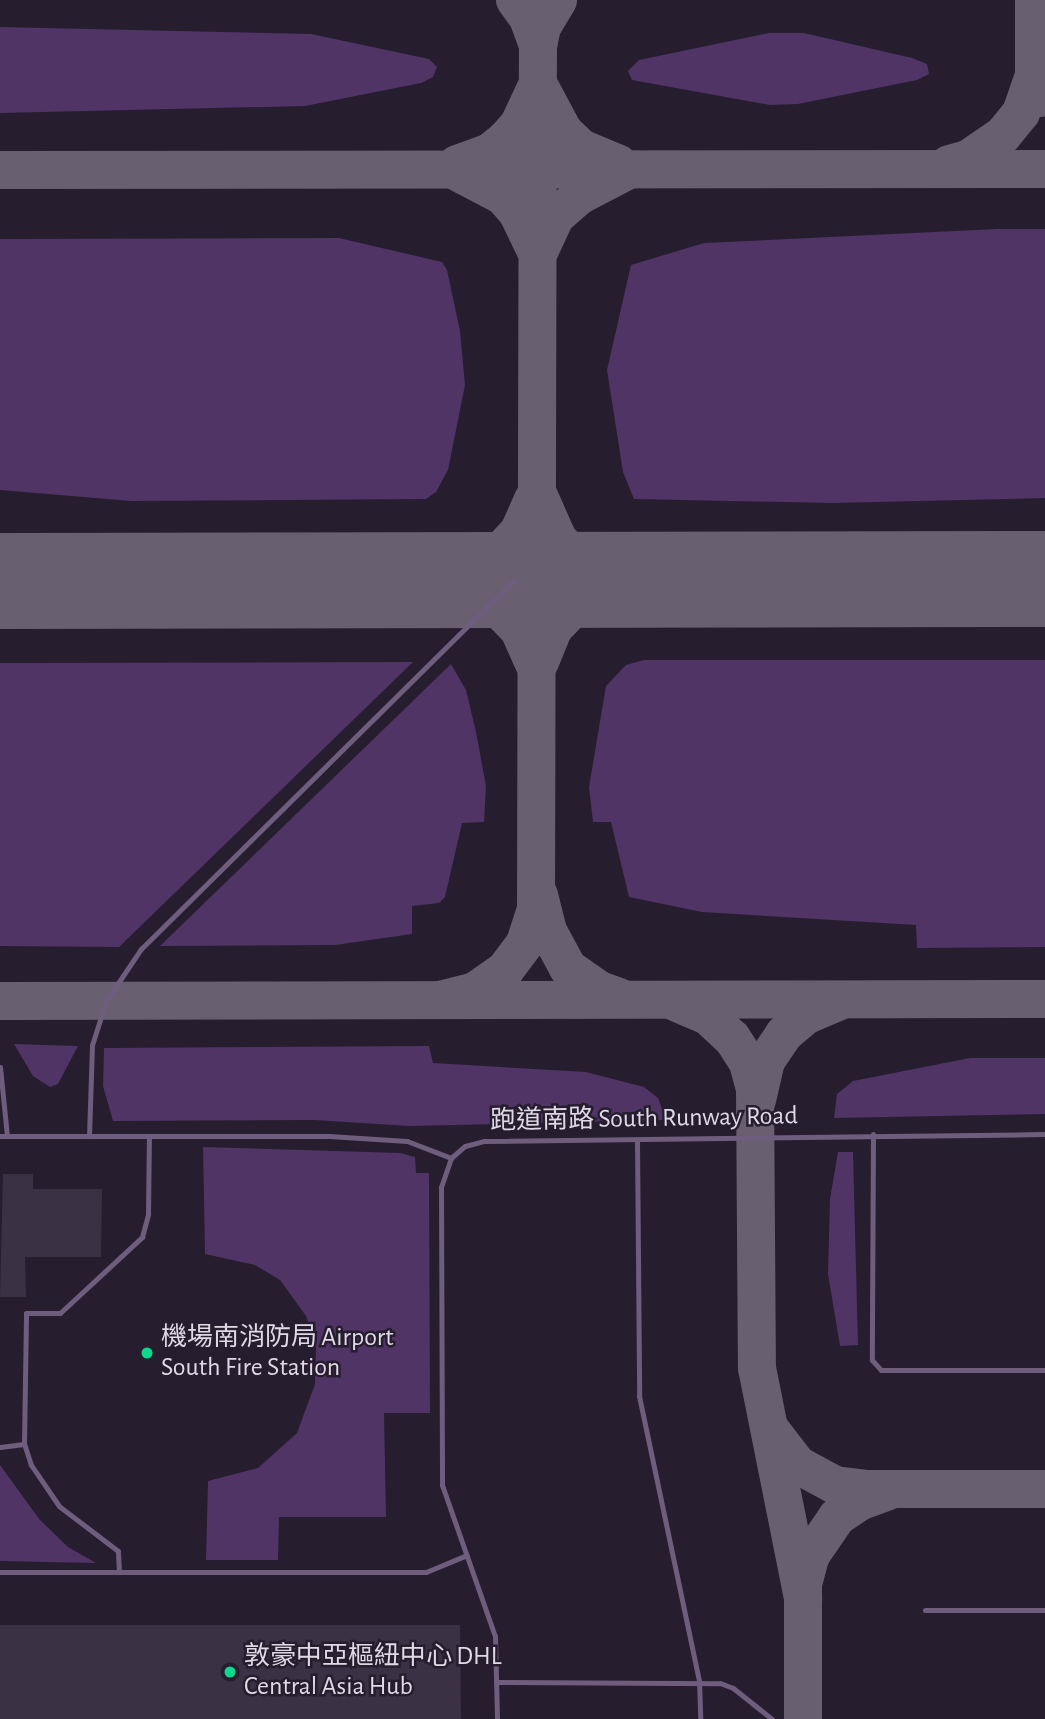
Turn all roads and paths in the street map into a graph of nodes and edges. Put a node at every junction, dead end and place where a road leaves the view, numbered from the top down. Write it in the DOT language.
graph roads {
  1 [pos="514,580"];
  2 [pos="0,1067"];
  3 [pos="1045,1134"];
  4 [pos="873,1135"];
  5 [pos="4,1136"];
  6 [pos="89,1136"];
  7 [pos="149,1136"];
  8 [pos="637,1142"];
  9 [pos="451,1158"];
  10 [pos="1045,1370"];
  11 [pos="24,1444"];
  12 [pos="0,1447"];
  13 [pos="467,1555"];
  14 [pos="0,1572"];
  15 [pos="119,1572"];
  16 [pos="925,1610"];
  17 [pos="1045,1610"];
  18 [pos="699,1681"];
  19 [pos="496,1682"];
  20 [pos="497,1719"];
  21 [pos="700,1719"];
  22 [pos="772,1719"];
  1 -- 6 [label="lane"];
  2 -- 5 [label="lane"];
  3 -- 4 [label="lane, 跑道南路 South Runway Road"];
  4 -- 8 [label="lane, 跑道南路 South Runway Road"];
  4 -- 10 [label="lane"];
  5 -- 6 [label="lane"];
  6 -- 7 [label="lane"];
  7 -- 9 [label="lane"];
  7 -- 11 [label="lane"];
  8 -- 9 [label="lane, 跑道南路 South Runway Road"];
  8 -- 18 [label="lane"];
  9 -- 13 [label="lane"];
  11 -- 12 [label="lane"];
  11 -- 15 [label="lane"];
  13 -- 15 [label="lane"];
  13 -- 19 [label="lane"];
  14 -- 15 [label="lane"];
  16 -- 17 [label="lane"];
  18 -- 19 [label="lane"];
  18 -- 21 [label="lane"];
  18 -- 22 [label="lane"];
  19 -- 20 [label="lane"];
}
